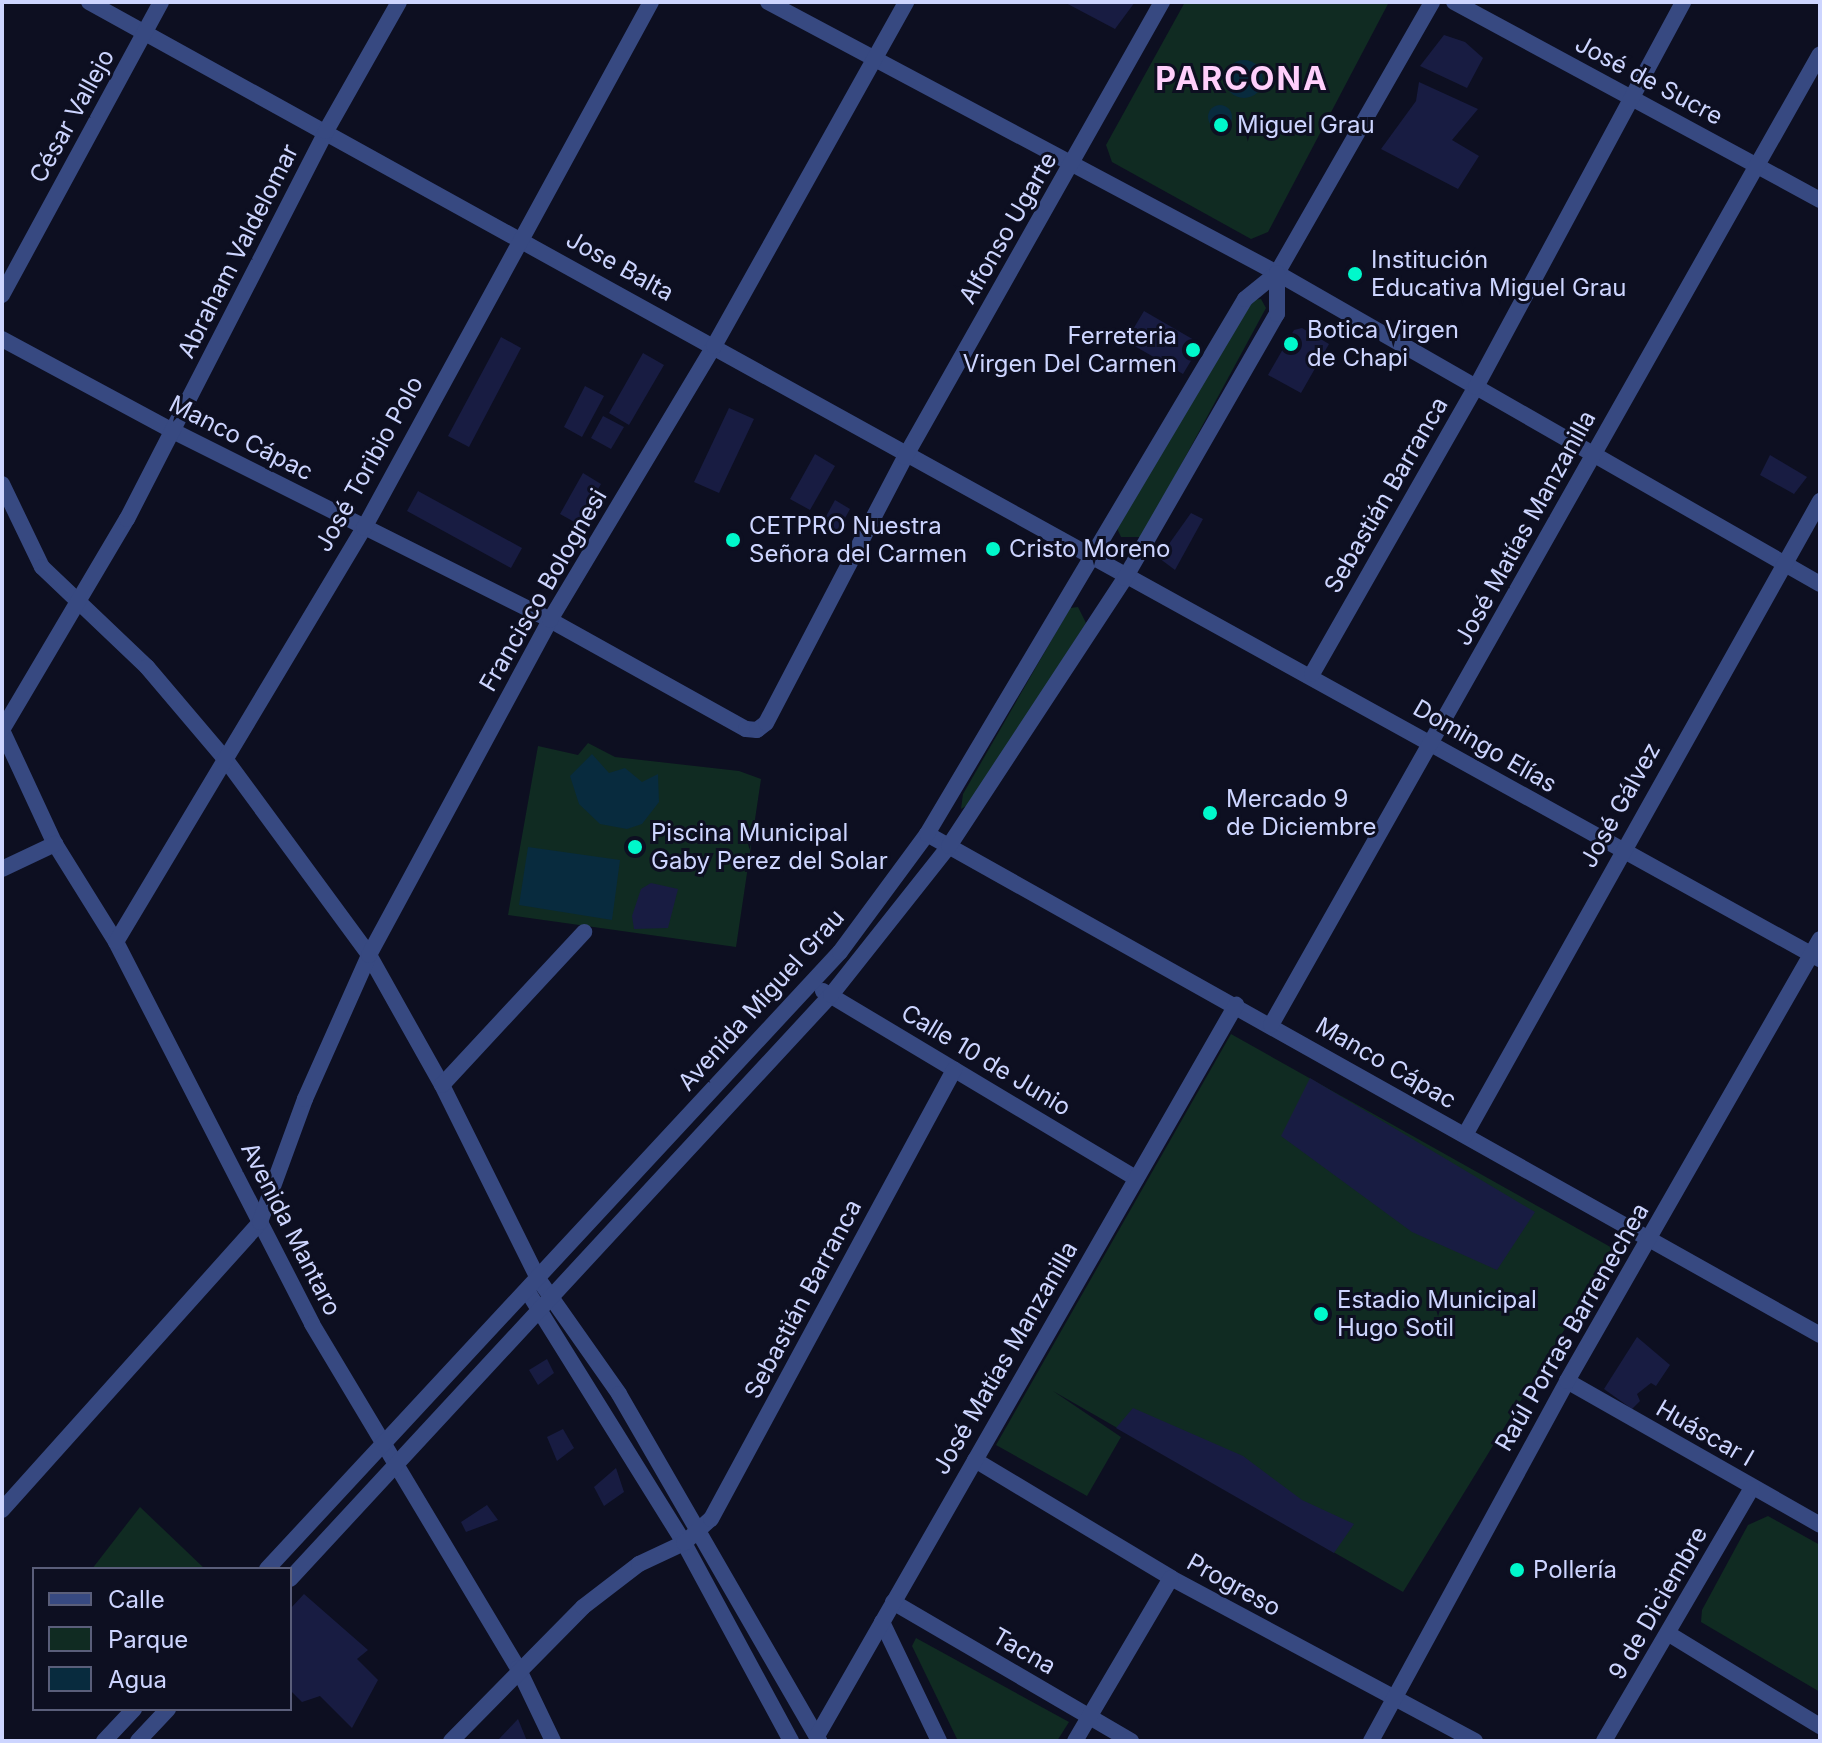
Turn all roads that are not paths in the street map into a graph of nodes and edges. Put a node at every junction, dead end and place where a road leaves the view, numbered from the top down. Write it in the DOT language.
graph roads {
  1 [pos="89,2"];
  2 [pos="161,2"];
  3 [pos="399,2"];
  4 [pos="651,2"];
  5 [pos="768,2"];
  6 [pos="906,2"];
  7 [pos="1162,2"];
  8 [pos="1432,2"];
  9 [pos="1454,2"];
  10 [pos="1683,2"];
  11 [pos="146,31"];
  12 [pos="1820,54"];
  13 [pos="876,59"];
  14 [pos="1630,98"];
  15 [pos="326,131"];
  16 [pos="1071,165"];
  17 [pos="1758,165"];
  18 [pos="1820,200"];
  19 [pos="519,238"];
  20 [pos="1277,273"];
  21 [pos="2,295"];
  22 [pos="2,339"];
  23 [pos="714,346"];
  24 [pos="1476,387"];
  25 [pos="173,431"];
  26 [pos="1594,455"];
  27 [pos="905,457"];
  28 [pos="2,484"];
  29 [pos="1820,501"];
  30 [pos="364,528"];
  31 [pos="1090,555"];
  32 [pos="1782,564"];
  33 [pos="1125,578"];
  34 [pos="1820,584"];
  35 [pos="79,601"];
  36 [pos="550,620"];
  37 [pos="1312,674"];
  38 [pos="2,730"];
  39 [pos="757,730"];
  40 [pos="1431,743"];
  41 [pos="226,760"];
  42 [pos="927,834"];
  43 [pos="55,844"];
  44 [pos="949,846"];
  45 [pos="1622,851"];
  46 [pos="2,869"];
  47 [pos="584,932"];
  48 [pos="116,942"];
  49 [pos="1817,951"];
  50 [pos="369,955"];
  51 [pos="812,984"];
  52 [pos="831,995"];
  53 [pos="1236,1005"];
  54 [pos="1271,1025"];
  55 [pos="954,1070"];
  56 [pos="442,1085"];
  57 [pos="1465,1135"];
  58 [pos="1136,1178"];
  59 [pos="260,1222"];
  60 [pos="1650,1240"];
  61 [pos="534,1286"];
  62 [pos="553,1300"];
  63 [pos="540,1314"];
  64 [pos="1820,1335"];
  65 [pos="1567,1381"];
  66 [pos="387,1442"];
  67 [pos="975,1460"];
  68 [pos="399,1462"];
  69 [pos="1752,1488"];
  70 [pos="2,1510"];
  71 [pos="1820,1525"];
  72 [pos="700,1528"];
  73 [pos="684,1543"];
  74 [pos="269,1567"];
  75 [pos="292,1577"];
  76 [pos="1171,1578"];
  77 [pos="893,1602"];
  78 [pos="882,1622"];
  79 [pos="1669,1634"];
  80 [pos="518,1668"];
  81 [pos="1394,1700"];
  82 [pos="132,1711"];
  83 [pos="166,1711"];
  84 [pos="1090,1718"];
  85 [pos="1820,1726"];
  86 [pos="818,1738"];
  87 [pos="104,1741"];
  88 [pos="138,1741"];
  89 [pos="451,1741"];
  90 [pos="553,1741"];
  91 [pos="791,1741"];
  92 [pos="939,1741"];
  93 [pos="1075,1741"];
  94 [pos="1131,1741"];
  95 [pos="1371,1741"];
  96 [pos="1475,1741"];
  97 [pos="1604,1741"];
  1 -- 11 [label="street, Jose Balta"];
  2 -- 11 [label="street, César Vallejo"];
  3 -- 15 [label="street, Abraham Valdelomar"];
  4 -- 19 [label="street, José Toribio Polo"];
  5 -- 13 [label="street"];
  6 -- 13 [label="street, Francisco Bolognesi"];
  7 -- 16 [label="street, Alfonso Ugarte"];
  8 -- 20 [label="street, Avenida Miguel Grau"];
  9 -- 14 [label="street, José de Sucre"];
  10 -- 14 [label="street, Sebastián Barranca"];
  11 -- 15 [label="street, Jose Balta"];
  11 -- 21 [label="street, César Vallejo"];
  12 -- 17 [label="street, José Matías Manzanilla"];
  13 -- 16 [label="street"];
  13 -- 23 [label="street, Francisco Bolognesi"];
  14 -- 17 [label="street, José de Sucre"];
  14 -- 24 [label="street, Sebastián Barranca"];
  15 -- 19 [label="street, Jose Balta"];
  15 -- 25 [label="street, Abraham Valdelomar"];
  16 -- 20 [label="street"];
  16 -- 27 [label="street, Alfonso Ugarte"];
  17 -- 18 [label="street, José de Sucre"];
  17 -- 26 [label="street, José Matías Manzanilla"];
  19 -- 23 [label="street, Jose Balta"];
  19 -- 30 [label="street, José Toribio Polo"];
  20 -- 24 [label="street"];
  20 -- 31 [label="street, Avenida Miguel Grau"];
  20 -- 33 [label="street, Avenida Miguel Grau"];
  22 -- 25 [label="street, Manco Cápac"];
  23 -- 27 [label="street, Jose Balta"];
  23 -- 36 [label="street, Francisco Bolognesi"];
  24 -- 26 [label="street"];
  24 -- 37 [label="street, Sebastián Barranca"];
  25 -- 30 [label="street, Manco Cápac"];
  25 -- 35 [label="street, Abraham Valdelomar"];
  26 -- 32 [label="street"];
  26 -- 40 [label="street, José Matías Manzanilla"];
  27 -- 31 [label="street, Jose Balta"];
  27 -- 39 [label="street, Alfonso Ugarte"];
  28 -- 35 [label="street"];
  29 -- 32 [label="street, José Gálvez"];
  30 -- 36 [label="street, Manco Cápac"];
  30 -- 41 [label="street, José Toribio Polo"];
  31 -- 33 [label="street, Jose Balta"];
  31 -- 42 [label="street, Avenida Miguel Grau"];
  32 -- 34 [label="street"];
  32 -- 45 [label="street, José Gálvez"];
  33 -- 37 [label="street, Domingo Elías"];
  33 -- 44 [label="street, Avenida Miguel Grau"];
  35 -- 38 [label="street, Abraham Valdelomar"];
  35 -- 41 [label="street"];
  36 -- 39 [label="street, Manco Cápac"];
  36 -- 50 [label="street, Francisco Bolognesi"];
  37 -- 40 [label="street, Domingo Elías"];
  38 -- 43 [label="street, Avenida Mantaro"];
  40 -- 45 [label="street, Domingo Elías"];
  40 -- 54 [label="street, José Matías Manzanilla"];
  41 -- 48 [label="street, José Toribio Polo"];
  41 -- 50 [label="street"];
  42 -- 44 [label="street, Manco Cápac"];
  42 -- 51 [label="street, Avenida Miguel Grau"];
  43 -- 46 [label="street"];
  43 -- 48 [label="street, Avenida Mantaro"];
  44 -- 52 [label="street, Avenida Miguel Grau"];
  44 -- 53 [label="street, Manco Cápac"];
  45 -- 49 [label="street, Domingo Elías"];
  45 -- 57 [label="street, José Gálvez"];
  47 -- 56 [label="street"];
  48 -- 59 [label="street, Avenida Mantaro"];
  49 -- 60 [label="street, Raúl Porras Barrenechea"];
  50 -- 56 [label="street"];
  50 -- 59 [label="street, Francisco Bolognesi"];
  51 -- 52 [label="street, Calle 10 de Junio"];
  51 -- 61 [label="street, Avenida Miguel Grau"];
  52 -- 55 [label="street, Calle 10 de Junio"];
  52 -- 62 [label="street, Avenida Miguel Grau"];
  53 -- 54 [label="street, Manco Cápac"];
  53 -- 58 [label="street, José Matías Manzanilla"];
  54 -- 57 [label="street, Manco Cápac"];
  55 -- 58 [label="street, Calle 10 de Junio"];
  55 -- 72 [label="street, Sebastián Barranca"];
  56 -- 61 [label="street"];
  57 -- 60 [label="street, Manco Cápac"];
  58 -- 67 [label="street, José Matías Manzanilla"];
  59 -- 66 [label="street, Avenida Mantaro"];
  59 -- 70 [label="street"];
  60 -- 64 [label="street, Manco Cápac"];
  60 -- 65 [label="street, Raúl Porras Barrenechea"];
  61 -- 62 [label="street"];
  61 -- 63 [label="street"];
  61 -- 66 [label="street, Avenida Miguel Grau"];
  62 -- 63 [label="street, Avenida Miguel Grau"];
  62 -- 72 [label="street"];
  63 -- 68 [label="street, Avenida Miguel Grau"];
  63 -- 73 [label="street"];
  65 -- 69 [label="street, Huáscar I"];
  65 -- 81 [label="street, Raúl Porras Barrenechea"];
  66 -- 68 [label="street, Avenida Mantaro"];
  66 -- 74 [label="street, Avenida Miguel Grau"];
  67 -- 76 [label="street, Progreso"];
  67 -- 77 [label="street, José Matías Manzanilla"];
  68 -- 75 [label="street, Avenida Miguel Grau"];
  68 -- 80 [label="street, Avenida Mantaro"];
  69 -- 71 [label="street, Huáscar I"];
  69 -- 79 [label="street, 9 de Diciembre"];
  72 -- 73 [label="street, Sebastián Barranca"];
  72 -- 86 [label="street"];
  73 -- 80 [label="street, Sebastián Barranca"];
  73 -- 91 [label="street"];
  76 -- 81 [label="street, Progreso"];
  76 -- 84 [label="street"];
  77 -- 78 [label="street, José Matías Manzanilla"];
  77 -- 84 [label="street, Tacna"];
  78 -- 86 [label="street, José Matías Manzanilla"];
  78 -- 92 [label="street"];
  79 -- 85 [label="street"];
  79 -- 97 [label="street, 9 de Diciembre"];
  80 -- 89 [label="street, Sebastián Barranca"];
  80 -- 90 [label="street, Avenida Mantaro"];
  81 -- 95 [label="street, Raúl Porras Barrenechea"];
  81 -- 96 [label="street, Progreso"];
  82 -- 87 [label="street"];
  83 -- 88 [label="street"];
  84 -- 93 [label="street"];
  84 -- 94 [label="street, Tacna"];
}
